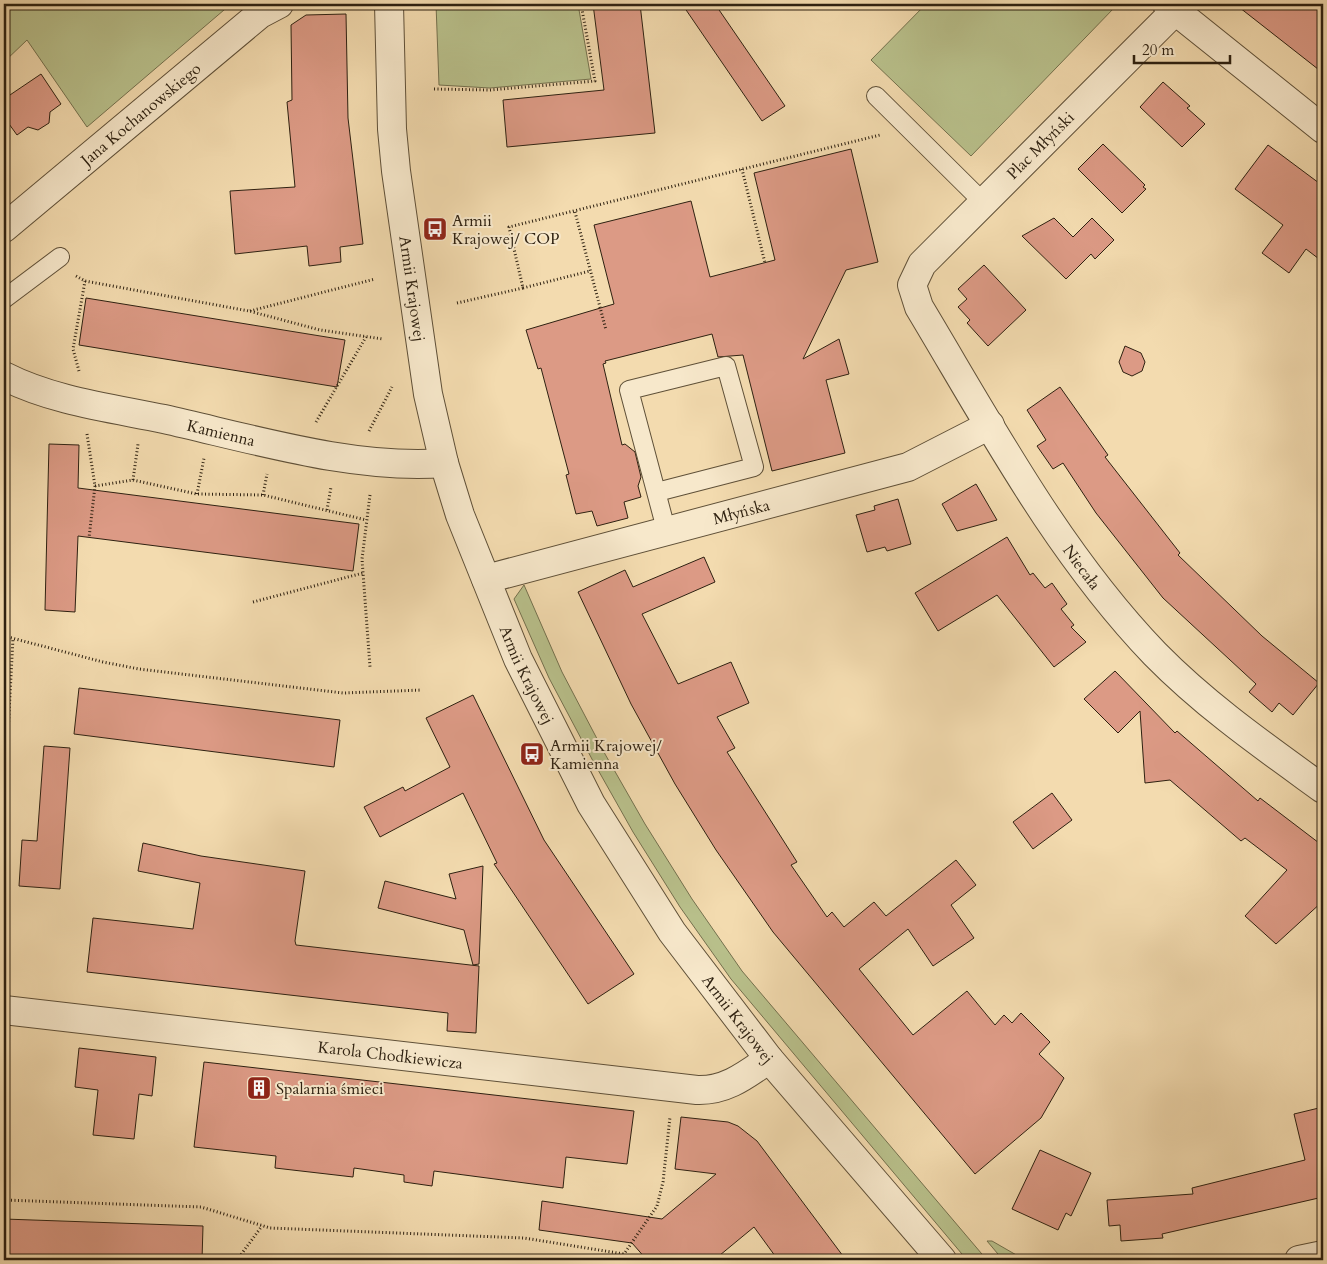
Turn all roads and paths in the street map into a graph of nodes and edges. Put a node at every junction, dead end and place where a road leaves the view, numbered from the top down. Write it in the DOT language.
graph roads {
  1 [pos="279,4"];
  2 [pos="389,4"];
  3 [pos="581,4"];
  4 [pos="1174,6"];
  5 [pos="434,89"];
  6 [pos="876,96"];
  7 [pos="908,128"];
  8 [pos="1323,129"];
  9 [pos="742,169"];
  10 [pos="983,202"];
  11 [pos="575,212"];
  12 [pos="4,228"];
  13 [pos="60,257"];
  14 [pos="765,263"];
  15 [pos="590,271"];
  16 [pos="374,279"];
  17 [pos="85,281"];
  18 [pos="912,285"];
  19 [pos="523,288"];
  20 [pos="4,299"];
  21 [pos="458,303"];
  22 [pos="249,311"];
  23 [pos="606,330"];
  24 [pos="366,337"];
  25 [pos="383,339"];
  26 [pos="4,376"];
  27 [pos="392,387"];
  28 [pos="88,402"];
  29 [pos="314,425"];
  30 [pos="990,426"];
  31 [pos="87,433"];
  32 [pos="365,440"];
  33 [pos="138,444"];
  34 [pos="204,458"];
  35 [pos="444,463"];
  36 [pos="267,472"];
  37 [pos="133,480"];
  38 [pos="95,486"];
  39 [pos="331,487"];
  40 [pos="656,492"];
  41 [pos="197,494"];
  42 [pos="264,495"];
  43 [pos="370,495"];
  44 [pos="327,510"];
  45 [pos="366,520"];
  46 [pos="667,532"];
  47 [pos="89,538"];
  48 [pos="363,573"];
  49 [pos="486,579"];
  50 [pos="253,602"];
  51 [pos="4,636"];
  52 [pos="13,638"];
  53 [pos="370,667"];
  54 [pos="422,690"];
  55 [pos="1323,789"];
  56 [pos="4,809"];
  57 [pos="4,1010"];
  58 [pos="769,1059"];
  59 [pos="671,1116"];
  60 [pos="4,1200"];
  61 [pos="262,1226"];
  62 [pos="624,1254"];
  63 [pos="1323,1255"];
  64 [pos="237,1260"];
  65 [pos="614,1260"];
  66 [pos="942,1260"];
  67 [pos="1299,1260"];
  1 -- 12 [label="street, Jana Kochanowskiego"];
  2 -- 35 [label="street, Armii Krajowej"];
  3 -- 5 [label="path"];
  4 -- 8 [label="street"];
  4 -- 10 [label="street, Plac Młyński"];
  6 -- 7 [label="lane"];
  7 -- 9 [label="path"];
  7 -- 10 [label="lane"];
  9 -- 11 [label="path"];
  9 -- 14 [label="path"];
  10 -- 18 [label="street, Plac Młyński"];
  11 -- 15 [label="path"];
  11 -- 19 [label="path"];
  13 -- 17 [label="path"];
  13 -- 20 [label="lane"];
  15 -- 19 [label="path"];
  15 -- 23 [label="path"];
  16 -- 22 [label="path"];
  17 -- 22 [label="path"];
  17 -- 28 [label="path"];
  18 -- 30 [label="street, Niecała"];
  19 -- 21 [label="path"];
  22 -- 24 [label="path"];
  24 -- 25 [label="path"];
  24 -- 29 [label="path"];
  26 -- 28 [label="street, Kamienna"];
  27 -- 32 [label="path"];
  28 -- 35 [label="street, Kamienna"];
  30 -- 46 [label="street, Młyńska"];
  30 -- 55 [label="street, Niecała"];
  31 -- 38 [label="path"];
  33 -- 37 [label="path"];
  34 -- 41 [label="path"];
  35 -- 49 [label="street, Armii Krajowej"];
  36 -- 42 [label="path"];
  37 -- 38 [label="path"];
  37 -- 41 [label="path"];
  38 -- 47 [label="path"];
  39 -- 44 [label="path"];
  40 -- 40 [label="lane"];
  40 -- 46 [label="lane"];
  41 -- 42 [label="path"];
  42 -- 44 [label="path"];
  43 -- 45 [label="path"];
  44 -- 45 [label="path"];
  45 -- 48 [label="path"];
  46 -- 49 [label="street, Młyńska"];
  48 -- 50 [label="path"];
  48 -- 53 [label="path"];
  49 -- 58 [label="street, Armii Krajowej"];
  51 -- 52 [label="path"];
  52 -- 54 [label="path"];
  52 -- 56 [label="path"];
  57 -- 58 [label="street, Karola Chodkiewicza"];
  58 -- 66 [label="street, Armii Krajowej"];
  59 -- 62 [label="path"];
  60 -- 61 [label="path"];
  61 -- 62 [label="path"];
  61 -- 64 [label="path"];
  62 -- 65 [label="path"];
  63 -- 67 [label="street"];
}
